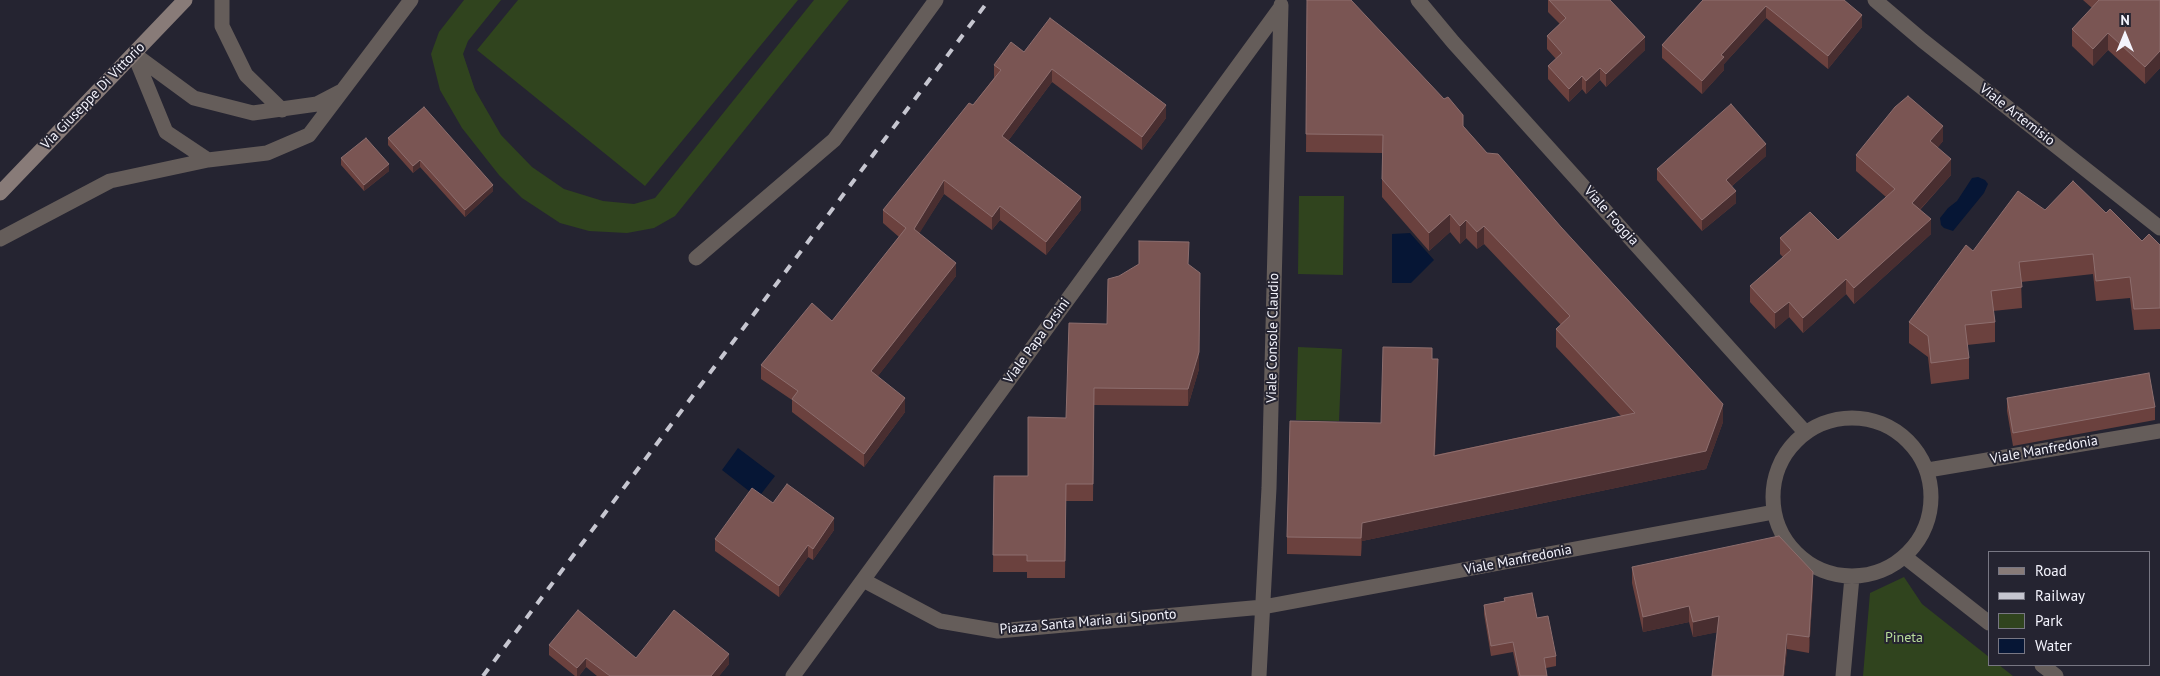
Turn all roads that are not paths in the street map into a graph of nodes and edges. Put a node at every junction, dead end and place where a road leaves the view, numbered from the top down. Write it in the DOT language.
graph roads {
  1 [pos="185,0"];
  2 [pos="222,0"];
  3 [pos="411,0"];
  4 [pos="936,0"];
  5 [pos="1418,0"];
  6 [pos="1875,0"];
  7 [pos="1281,3"];
  8 [pos="134,54"];
  9 [pos="346,89"];
  10 [pos="282,110"];
  11 [pos="208,160"];
  12 [pos="0,193"];
  13 [pos="2160,228"];
  14 [pos="0,239"];
  15 [pos="696,258"];
  16 [pos="2160,431"];
  17 [pos="1805,432"];
  18 [pos="1928,470"];
  19 [pos="1774,512"];
  20 [pos="1905,557"];
  21 [pos="1852,577"];
  22 [pos="863,580"];
  23 [pos="1262,607"];
  24 [pos="1988,622"];
  25 [pos="2043,666"];
  26 [pos="793,676"];
  27 [pos="1259,676"];
  28 [pos="1843,676"];
  29 [pos="2056,676"];
  1 -- 8 [label="main road, Via Giuseppe Di Vittorio"];
  2 -- 10 [label="street"];
  3 -- 9 [label="street"];
  4 -- 15 [label="street"];
  5 -- 17 [label="street, Viale Foggia"];
  6 -- 13 [label="street, Viale Artemisio"];
  7 -- 22 [label="street, Viale Papa Orsini"];
  7 -- 23 [label="street, Viale Console Claudio"];
  8 -- 10 [label="street"];
  8 -- 11 [label="street"];
  8 -- 12 [label="main road, Via Giuseppe Di Vittorio"];
  9 -- 10 [label="street"];
  9 -- 11 [label="street"];
  11 -- 14 [label="street"];
  16 -- 18 [label="street, Viale Manfredonia"];
  17 -- 18 [label="street"];
  17 -- 19 [label="street"];
  18 -- 20 [label="street"];
  19 -- 21 [label="street"];
  19 -- 23 [label="street, Viale Manfredonia"];
  20 -- 21 [label="street"];
  20 -- 24 [label="street"];
  21 -- 28 [label="street"];
  22 -- 23 [label="street, Piazza Santa Maria di Siponto"];
  22 -- 26 [label="street, Viale Papa Orsini"];
  23 -- 27 [label="street, Viale Console Claudio"];
  25 -- 29 [label="street"];
}
